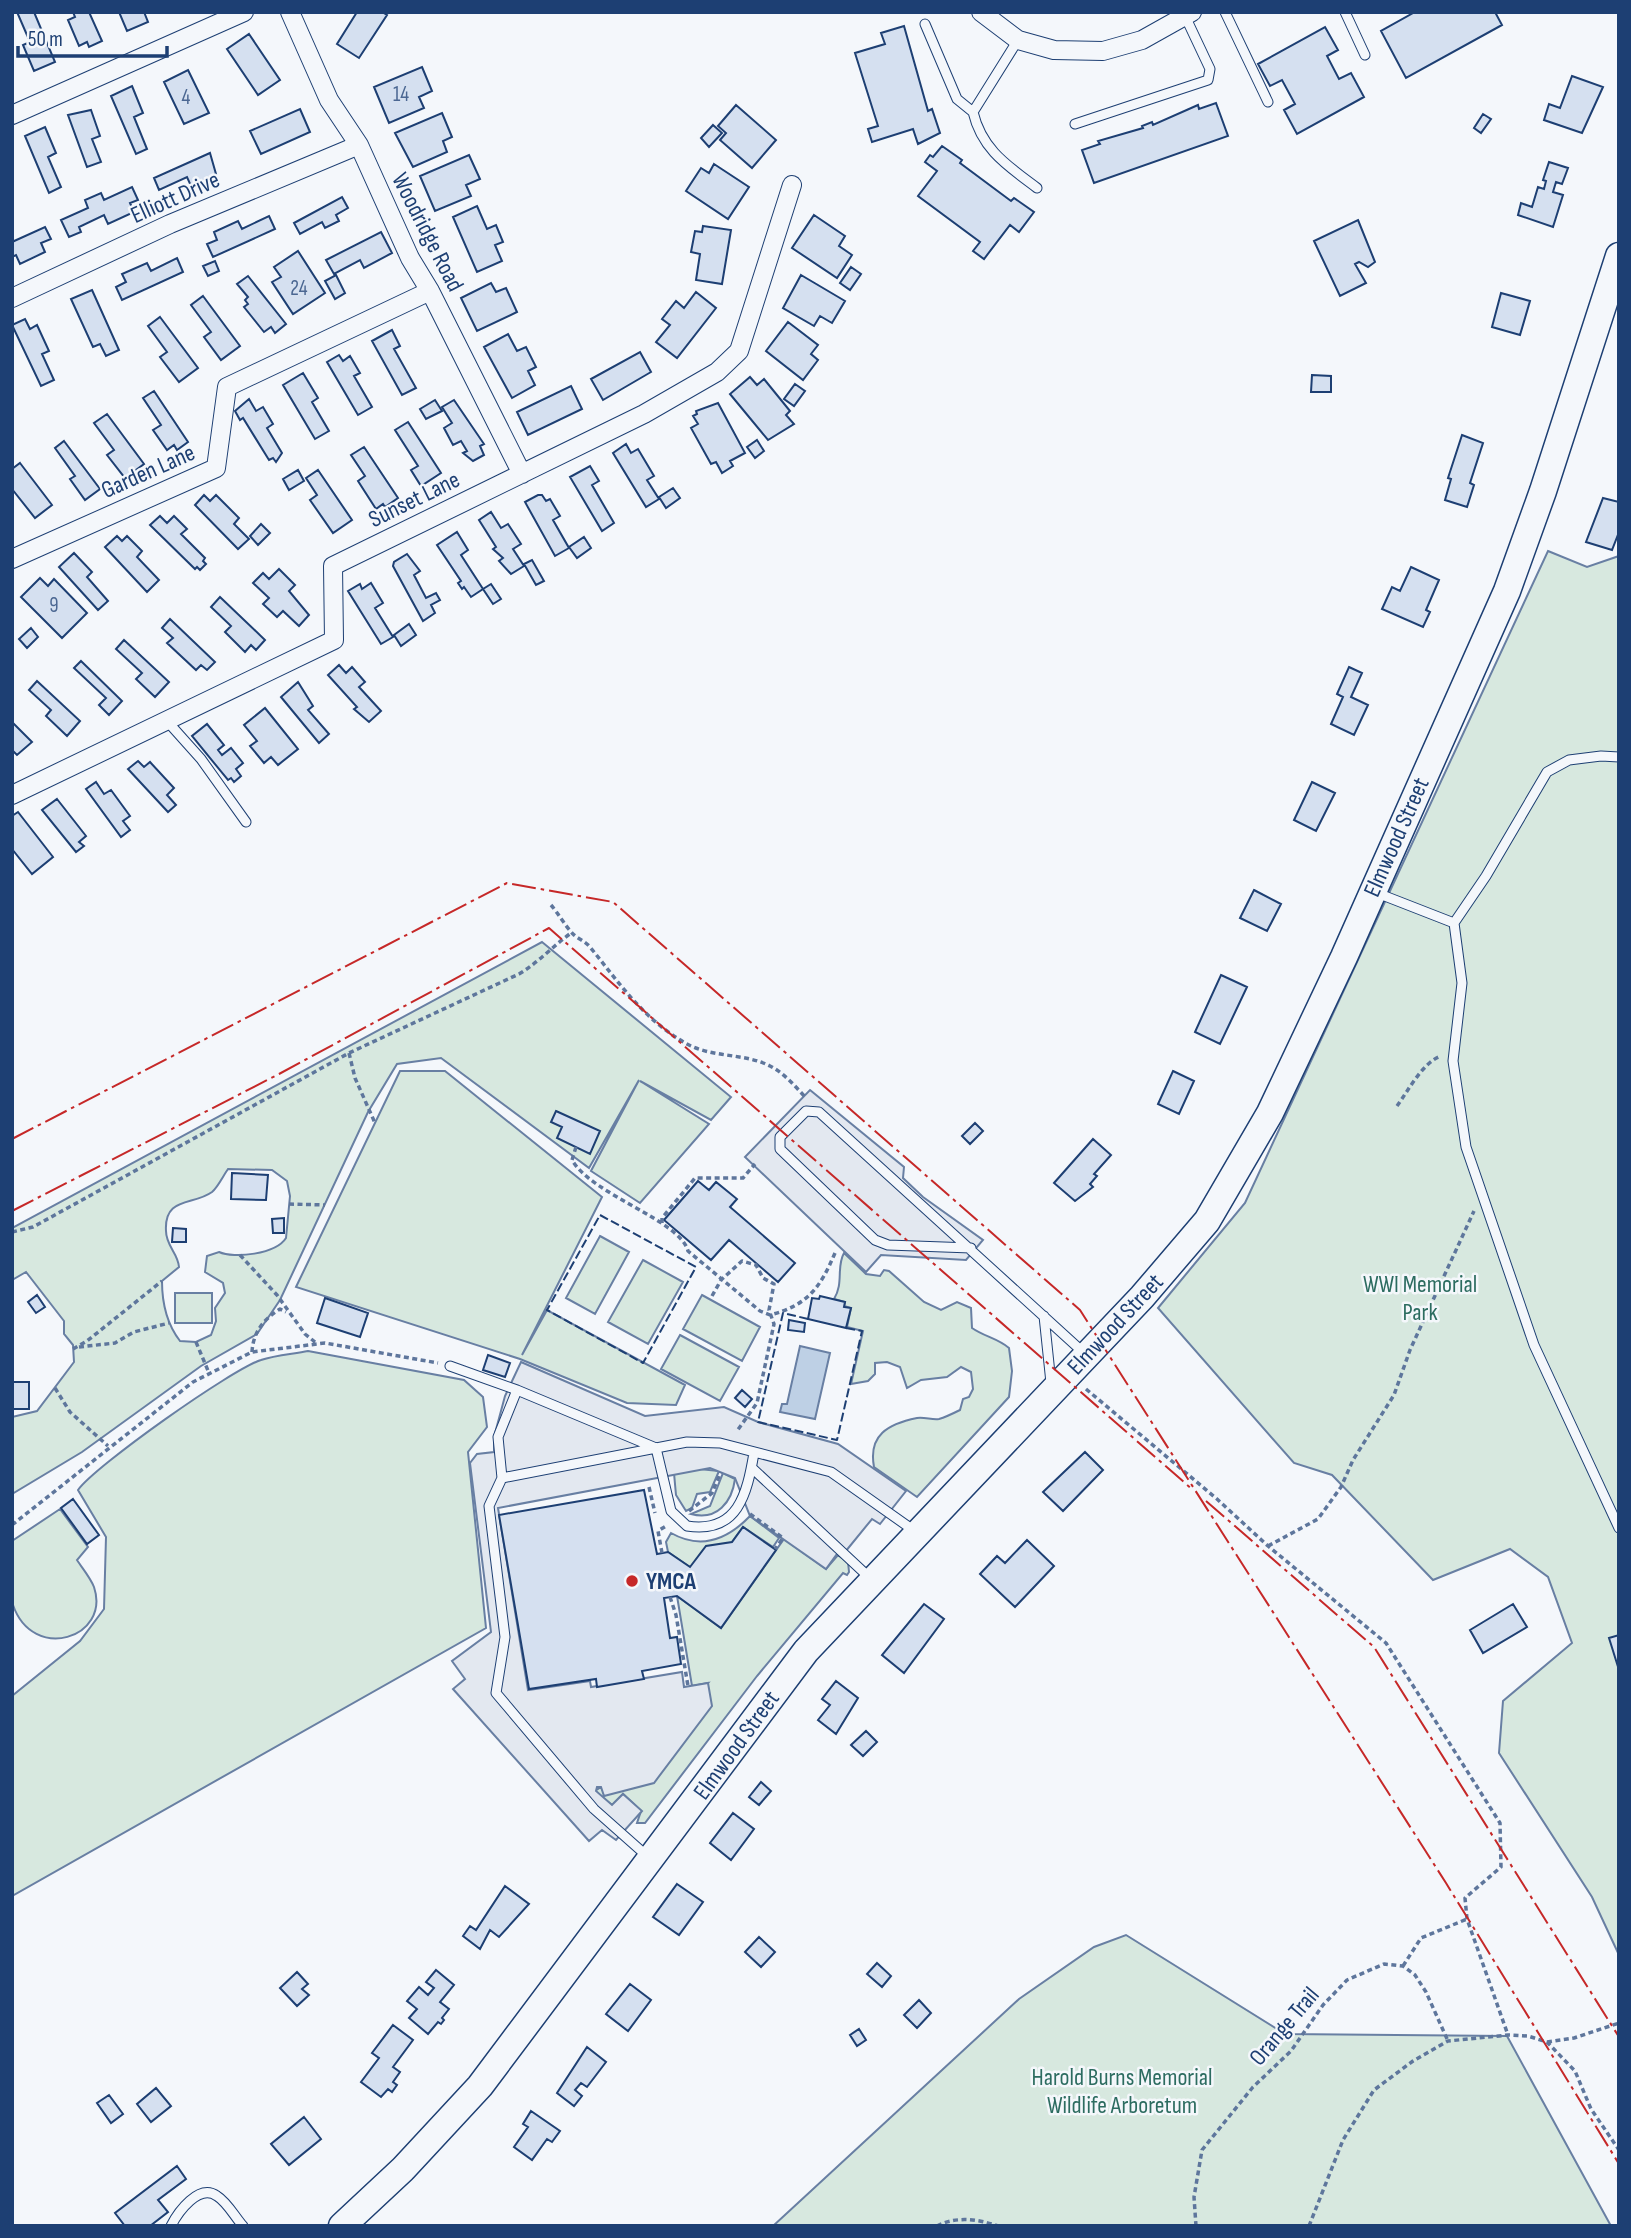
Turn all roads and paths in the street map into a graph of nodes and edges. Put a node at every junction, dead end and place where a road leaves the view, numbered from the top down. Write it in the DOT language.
graph roads {
  1 [pos="244,12"];
  2 [pos="290,12"];
  3 [pos="982,12"];
  4 [pos="1225,12"];
  5 [pos="1345,12"];
  6 [pos="1189,14"];
  7 [pos="925,24"];
  8 [pos="1018,40"];
  9 [pos="1364,55"];
  10 [pos="1268,102"];
  11 [pos="973,112"];
  12 [pos="12,115"];
  13 [pos="1075,124"];
  14 [pos="359,145"];
  15 [pos="792,185"];
  16 [pos="1037,188"];
  17 [pos="1619,256"];
  18 [pos="430,291"];
  19 [pos="12,298"];
  20 [pos="522,474"];
  21 [pos="12,559"];
  22 [pos="167,721"];
  23 [pos="1619,757"];
  24 [pos="12,795"];
  25 [pos="246,822"];
  26 [pos="1372,891"];
  27 [pos="551,905"];
  28 [pos="1454,923"];
  29 [pos="571,933"];
  30 [pos="349,1053"];
  31 [pos="1454,1053"];
  32 [pos="1397,1106"];
  33 [pos="819,1112"];
  34 [pos="375,1122"];
  35 [pos="576,1147"];
  36 [pos="755,1164"];
  37 [pos="1482,1193"];
  38 [pos="289,1204"];
  39 [pos="325,1205"];
  40 [pos="663,1225"];
  41 [pos="12,1232"];
  42 [pos="971,1248"];
  43 [pos="835,1253"];
  44 [pos="240,1255"];
  45 [pos="721,1280"];
  46 [pos="162,1281"];
  47 [pos="712,1296"];
  48 [pos="288,1312"];
  49 [pos="770,1315"];
  50 [pos="1044,1315"];
  51 [pos="169,1323"];
  52 [pos="196,1342"];
  53 [pos="317,1343"];
  54 [pos="252,1352"];
  55 [pos="450,1366"];
  56 [pos="209,1373"];
  57 [pos="1069,1374"];
  58 [pos="55,1388"];
  59 [pos="517,1390"];
  60 [pos="737,1432"];
  61 [pos="108,1446"];
  62 [pos="656,1448"];
  63 [pos="754,1453"];
  64 [pos="752,1468"];
  65 [pos="721,1472"];
  66 [pos="502,1478"];
  67 [pos="688,1512"];
  68 [pos="12,1525"];
  69 [pos="666,1526"];
  70 [pos="1619,1528"];
  71 [pos="916,1532"];
  72 [pos="1268,1546"];
  73 [pos="662,1553"];
  74 [pos="871,1579"];
  75 [pos="670,1597"];
  76 [pos="12,1643"];
  77 [pos="12,1677"];
  78 [pos="688,1686"];
  79 [pos="651,1859"];
  80 [pos="1467,1919"];
  81 [pos="1403,1966"];
  82 [pos="1619,2023"];
  83 [pos="1508,2035"];
  84 [pos="1448,2041"];
  85 [pos="1547,2042"];
  86 [pos="1619,2150"];
  87 [pos="171,2226"];
  88 [pos="243,2226"];
  89 [pos="342,2226"];
  90 [pos="937,2226"];
  91 [pos="998,2226"];
  92 [pos="1196,2226"];
  93 [pos="1309,2226"];
  1 -- 12 [label="street"];
  2 -- 14 [label="street, Woodridge Road"];
  3 -- 8 [label="street"];
  4 -- 10 [label="lane"];
  5 -- 9 [label="lane"];
  6 -- 8 [label="street"];
  6 -- 13 [label="lane"];
  7 -- 11 [label="lane"];
  8 -- 11 [label="lane"];
  11 -- 16 [label="lane"];
  14 -- 18 [label="street, Woodridge Road"];
  14 -- 19 [label="street, Elliott Drive"];
  15 -- 20 [label="street, Sunset Lane"];
  17 -- 26 [label="main road, Elmwood Street"];
  18 -- 20 [label="street, Woodridge Road"];
  18 -- 21 [label="street, Garden Lane"];
  20 -- 22 [label="street, Sunset Lane"];
  22 -- 24 [label="street, Sunset Lane"];
  22 -- 25 [label="lane"];
  23 -- 28 [label="lane"];
  26 -- 28 [label="lane"];
  26 -- 57 [label="main road, Elmwood Street"];
  27 -- 29 [label="path"];
  28 -- 31 [label="lane"];
  29 -- 30 [label="path"];
  29 -- 33 [label="path"];
  30 -- 34 [label="path"];
  30 -- 41 [label="path"];
  31 -- 32 [label="path"];
  31 -- 37 [label="lane"];
  33 -- 42 [label="lane"];
  33 -- 42 [label="lane"];
  35 -- 40 [label="path"];
  36 -- 40 [label="path"];
  37 -- 70 [label="lane"];
  37 -- 72 [label="path"];
  38 -- 39 [label="path"];
  40 -- 45 [label="path"];
  42 -- 50 [label="lane"];
  43 -- 49 [label="path"];
  44 -- 48 [label="path"];
  45 -- 47 [label="path"];
  45 -- 49 [label="path"];
  45 -- 49 [label="path"];
  46 -- 51 [label="path"];
  48 -- 53 [label="path"];
  48 -- 54 [label="path"];
  49 -- 60 [label="path"];
  50 -- 57 [label="lane"];
  50 -- 57 [label="lane"];
  52 -- 56 [label="path"];
  53 -- 54 [label="path"];
  53 -- 55 [label="path"];
  54 -- 56 [label="path"];
  55 -- 59 [label="lane"];
  56 -- 61 [label="path"];
  57 -- 71 [label="main road, Elmwood Street"];
  57 -- 72 [label="path"];
  58 -- 61 [label="path"];
  59 -- 62 [label="lane"];
  59 -- 66 [label="lane"];
  61 -- 68 [label="path"];
  62 -- 63 [label="lane"];
  62 -- 64 [label="lane"];
  62 -- 66 [label="lane"];
  63 -- 64 [label="lane"];
  63 -- 71 [label="lane"];
  64 -- 74 [label="lane"];
  65 -- 67 [label="path"];
  66 -- 79 [label="lane"];
  69 -- 73 [label="path"];
  71 -- 74 [label="main road, Elmwood Street"];
  72 -- 80 [label="path"];
  74 -- 79 [label="main road, Elmwood Street"];
  75 -- 78 [label="path"];
  76 -- 77 [label="path"];
  79 -- 89 [label="main road, Elmwood Street"];
  80 -- 81 [label="path"];
  80 -- 83 [label="path"];
  81 -- 84 [label="path"];
  81 -- 92 [label="path, Orange Trail"];
  82 -- 85 [label="path"];
  83 -- 84 [label="path"];
  83 -- 85 [label="path"];
  84 -- 93 [label="path"];
  85 -- 86 [label="path"];
  87 -- 88 [label="lane"];
  90 -- 91 [label="path"];
}
